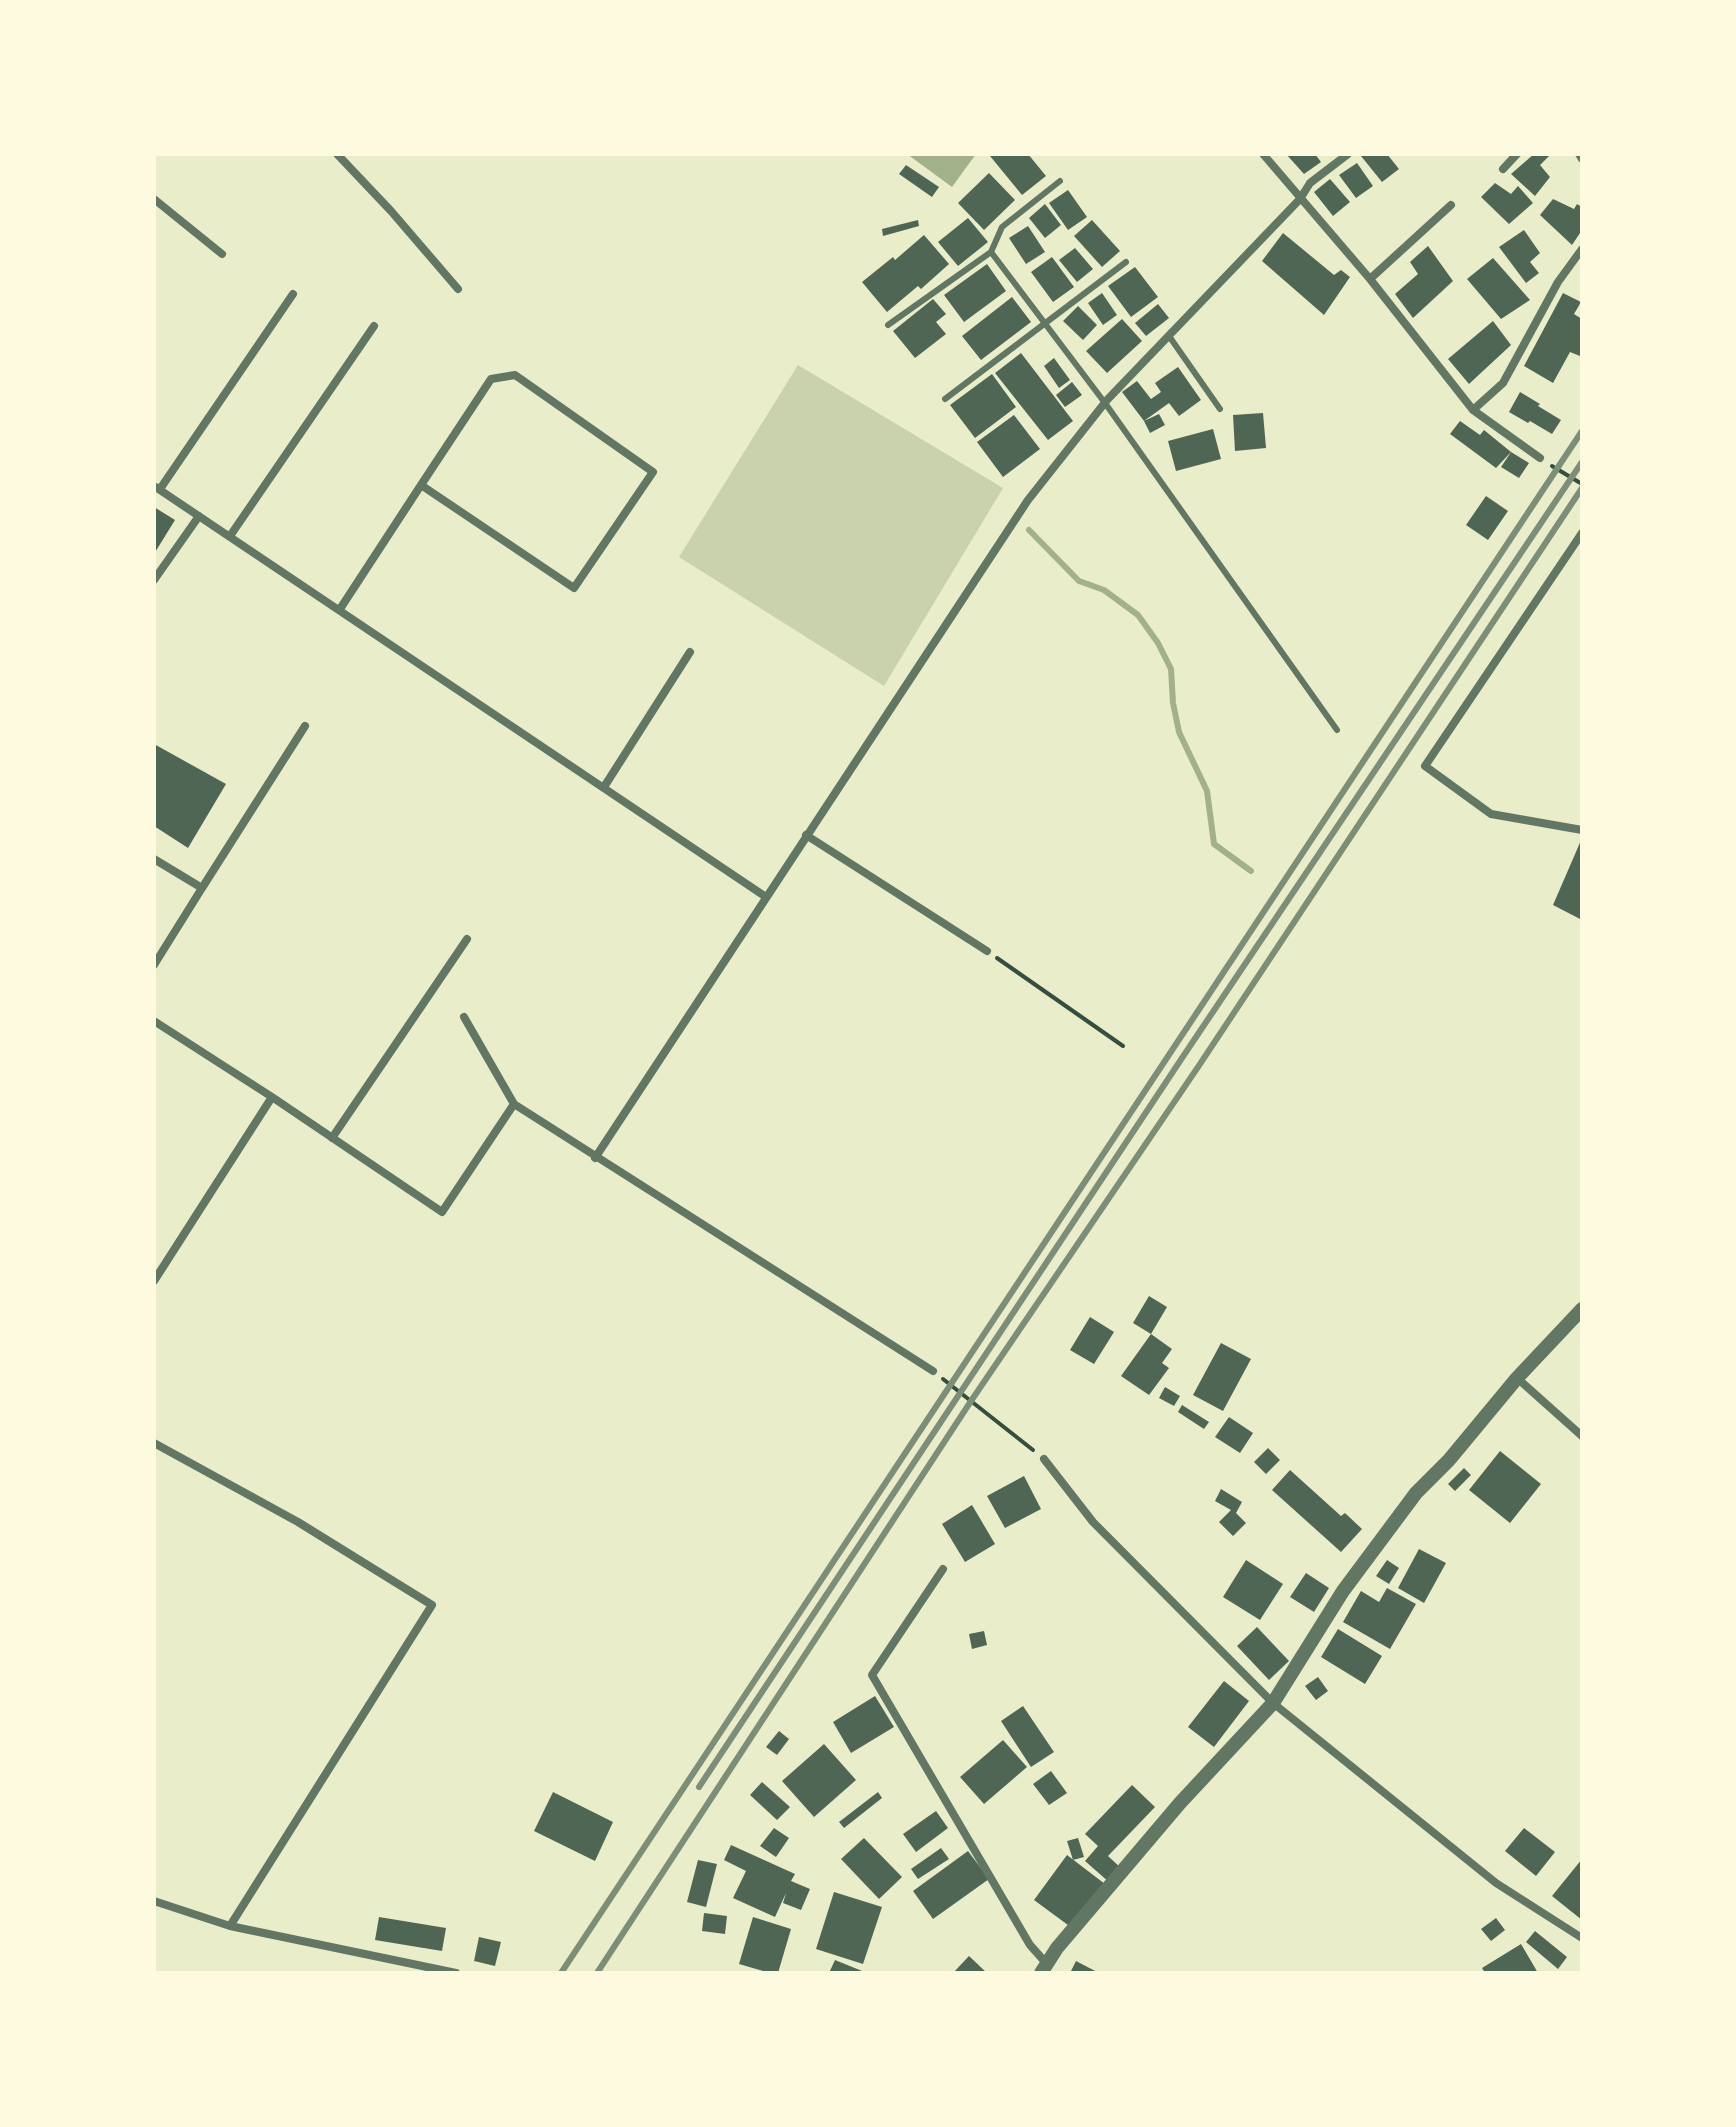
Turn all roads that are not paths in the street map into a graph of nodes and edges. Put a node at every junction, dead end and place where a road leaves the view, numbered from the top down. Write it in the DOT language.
graph roads {
  1 [pos="337,154"];
  2 [pos="1263,154"];
  3 [pos="1348,154"];
  4 [pos="1517,154"];
  5 [pos="1579,154"];
  6 [pos="1582,159"];
  7 [pos="1503,169"];
  8 [pos="1060,181"];
  9 [pos="154,199"];
  10 [pos="1300,199"];
  11 [pos="1451,205"];
  12 [pos="1582,249"];
  13 [pos="991,252"];
  14 [pos="222,254"];
  15 [pos="1126,262"];
  16 [pos="1370,279"];
  17 [pos="458,289"];
  18 [pos="293,294"];
  19 [pos="1044,323"];
  20 [pos="888,325"];
  21 [pos="374,326"];
  22 [pos="1169,336"];
  23 [pos="945,399"];
  24 [pos="1105,403"];
  25 [pos="1220,409"];
  26 [pos="1473,410"];
  27 [pos="1540,458"];
  28 [pos="421,485"];
  29 [pos="157,488"];
  30 [pos="199,516"];
  31 [pos="1582,533"];
  32 [pos="230,536"];
  33 [pos="154,580"];
  34 [pos="340,609"];
  35 [pos="690,652"];
  36 [pos="305,726"];
  37 [pos="1337,730"];
  38 [pos="604,787"];
  39 [pos="1582,830"];
  40 [pos="806,835"];
  41 [pos="154,859"];
  42 [pos="202,888"];
  43 [pos="766,897"];
  44 [pos="467,939"];
  45 [pos="987,951"];
  46 [pos="154,965"];
  47 [pos="464,1017"];
  48 [pos="154,1021"];
  49 [pos="272,1097"];
  50 [pos="514,1104"];
  51 [pos="332,1138"];
  52 [pos="595,1158"];
  53 [pos="154,1281"];
  54 [pos="1582,1309"];
  55 [pos="933,1371"];
  56 [pos="1517,1378"];
  57 [pos="1582,1436"];
  58 [pos="154,1443"];
  59 [pos="1044,1459"];
  60 [pos="943,1569"];
  61 [pos="1273,1703"];
  62 [pos="154,1901"];
  63 [pos="230,1926"];
  64 [pos="1582,1938"];
  65 [pos="1044,1968"];
  66 [pos="409,1969"];
  67 [pos="456,1973"];
  1 -- 17 [label="street"];
  2 -- 10 [label="street"];
  3 -- 10 [label="street"];
  4 -- 7 [label="street"];
  5 -- 6 [label="street"];
  8 -- 13 [label="lane"];
  9 -- 14 [label="street"];
  10 -- 16 [label="street"];
  10 -- 22 [label="street"];
  11 -- 16 [label="street"];
  12 -- 26 [label="street"];
  13 -- 19 [label="lane"];
  13 -- 20 [label="lane"];
  15 -- 19 [label="lane"];
  16 -- 26 [label="street"];
  18 -- 29 [label="street"];
  19 -- 23 [label="lane"];
  19 -- 24 [label="lane"];
  21 -- 32 [label="street"];
  22 -- 24 [label="street"];
  22 -- 25 [label="lane"];
  24 -- 37 [label="lane"];
  24 -- 40 [label="street"];
  26 -- 27 [label="street"];
  28 -- 28 [label="street"];
  28 -- 34 [label="street"];
  29 -- 30 [label="street"];
  30 -- 32 [label="street"];
  30 -- 33 [label="street"];
  31 -- 39 [label="street"];
  32 -- 34 [label="street"];
  34 -- 38 [label="street"];
  35 -- 38 [label="street"];
  36 -- 42 [label="street"];
  38 -- 43 [label="street"];
  40 -- 43 [label="street"];
  40 -- 45 [label="street"];
  41 -- 42 [label="street"];
  42 -- 46 [label="street"];
  43 -- 52 [label="street"];
  44 -- 51 [label="street"];
  47 -- 50 [label="street"];
  48 -- 49 [label="street"];
  49 -- 51 [label="street"];
  49 -- 53 [label="street"];
  50 -- 51 [label="street"];
  50 -- 52 [label="street"];
  52 -- 55 [label="street"];
  54 -- 56 [label="street"];
  56 -- 57 [label="street"];
  56 -- 61 [label="street"];
  58 -- 63 [label="street"];
  59 -- 61 [label="street"];
  60 -- 65 [label="street"];
  61 -- 64 [label="street"];
  61 -- 65 [label="street"];
  62 -- 63 [label="street"];
  63 -- 66 [label="street"];
  66 -- 67 [label="street"];
}
